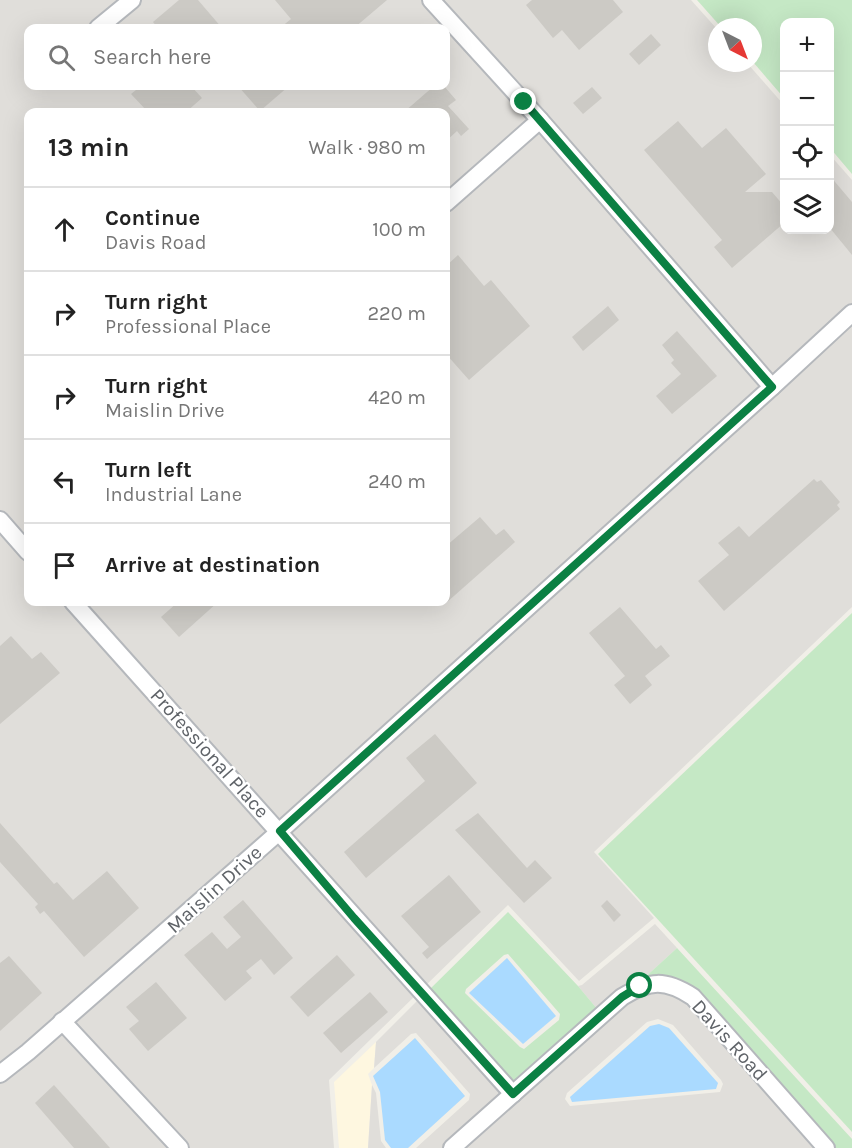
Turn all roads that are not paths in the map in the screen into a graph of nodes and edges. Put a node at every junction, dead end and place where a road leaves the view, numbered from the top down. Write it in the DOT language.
graph roads {
  1 [pos="132,0"];
  2 [pos="431,0"];
  3 [pos="103,24"];
  4 [pos="540,120"];
  5 [pos="450,199"];
  6 [pos="852,313"];
  7 [pos="772,387"];
  8 [pos="0,520"];
  9 [pos="24,547"];
  10 [pos="78,606"];
  11 [pos="280,831"];
  12 [pos="62,1021"];
  13 [pos="0,1074"];
  14 [pos="513,1094"];
  15 [pos="180,1148"];
  16 [pos="452,1148"];
  17 [pos="826,1148"];
  1 -- 3 [label="street"];
  2 -- 4 [label="street"];
  4 -- 5 [label="street"];
  4 -- 7 [label="street"];
  6 -- 7 [label="street, Maislin Drive"];
  7 -- 11 [label="street, Maislin Drive"];
  8 -- 9 [label="street"];
  10 -- 11 [label="street, Professional Place"];
  11 -- 12 [label="street, Maislin Drive"];
  11 -- 14 [label="street, Professional Place"];
  12 -- 13 [label="street, Maislin Drive"];
  12 -- 15 [label="street"];
  14 -- 16 [label="street, Davis Road"];
  14 -- 17 [label="street, Davis Road"];
}
